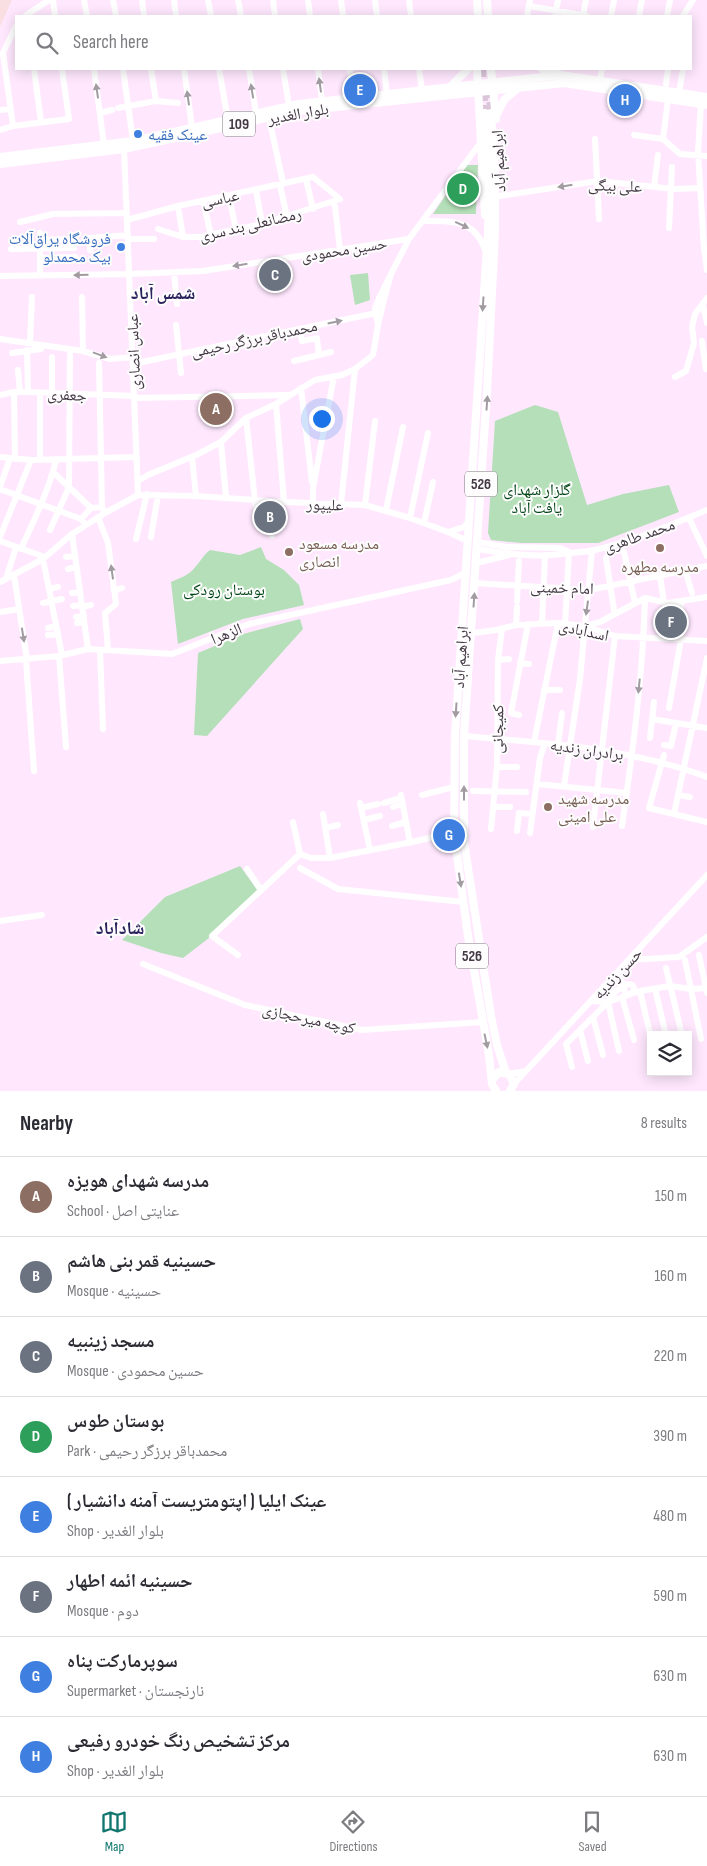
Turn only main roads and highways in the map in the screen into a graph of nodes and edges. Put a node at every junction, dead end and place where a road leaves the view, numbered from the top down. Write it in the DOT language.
graph roads {
  1 [pos="476,0"];
  2 [pos="486,0"];
  3 [pos="477,15"];
  4 [pos="486,15"];
  5 [pos="467,70"];
  6 [pos="547,70"];
  7 [pos="491,71"];
  8 [pos="572,73"];
  9 [pos="561,75"];
  10 [pos="478,80"];
  11 [pos="493,86"];
  12 [pos="520,87"];
  13 [pos="446,89"];
  14 [pos="707,97"];
  15 [pos="494,102"];
  16 [pos="479,104"];
  17 [pos="704,105"];
  18 [pos="491,115"];
  19 [pos="0,156"];
  20 [pos="0,164"];
  21 [pos="491,232"];
  22 [pos="475,430"];
  23 [pos="485,430"];
  24 [pos="508,1073"];
  25 [pos="492,1080"];
  26 [pos="511,1089"];
  27 [pos="495,1091"];
  1 -- 3 [label="main road"];
  2 -- 4 [label="main road"];
  5 -- 13 [label="main road"];
  6 -- 9 [label="main road"];
  7 -- 10 [label="main road"];
  7 -- 11 [label="main road, ابراهیم آباد"];
  8 -- 9 [label="main road, 109"];
  8 -- 14 [label="main road, 109"];
  9 -- 11 [label="main road, 109"];
  10 -- 11 [label="main road, 109"];
  10 -- 13 [label="main road, بلوار الغدیر / 109"];
  10 -- 16 [label="main road, ابراهیم آباد / 526"];
  11 -- 12 [label="main road, 109"];
  11 -- 15 [label="main road, ابراهیم آباد / 526"];
  12 -- 17 [label="main road, 109"];
  12 -- 18 [label="main road"];
  13 -- 19 [label="main road, بلوار الغدیر / 109"];
  13 -- 20 [label="main road, بلوار الغدیر / 109"];
  15 -- 16 [label="main road"];
  15 -- 18 [label="main road, ابراهیم آباد / 526"];
  16 -- 21 [label="main road, ابراهیم آباد / 526"];
  18 -- 21 [label="main road, ابراهیم آباد / 526"];
  18 -- 21 [label="main road, ابراهیم آباد / 526"];
  21 -- 22 [label="main road, ابراهیم آباد / 526, one-way"];
  23 -- 21 [label="main road, ابراهیم آباد / 526, one-way"];
  22 -- 23 [label="main road"];
  22 -- 25 [label="main road, ابراهیم آباد / 526, one-way"];
  24 -- 23 [label="main road, ابراهیم آباد / 526, one-way"];
  24 -- 25 [label="main road"];
  24 -- 26 [label="main road, ابراهیم آباد"];
  25 -- 27 [label="main road, ابراهیم آباد"];
}
